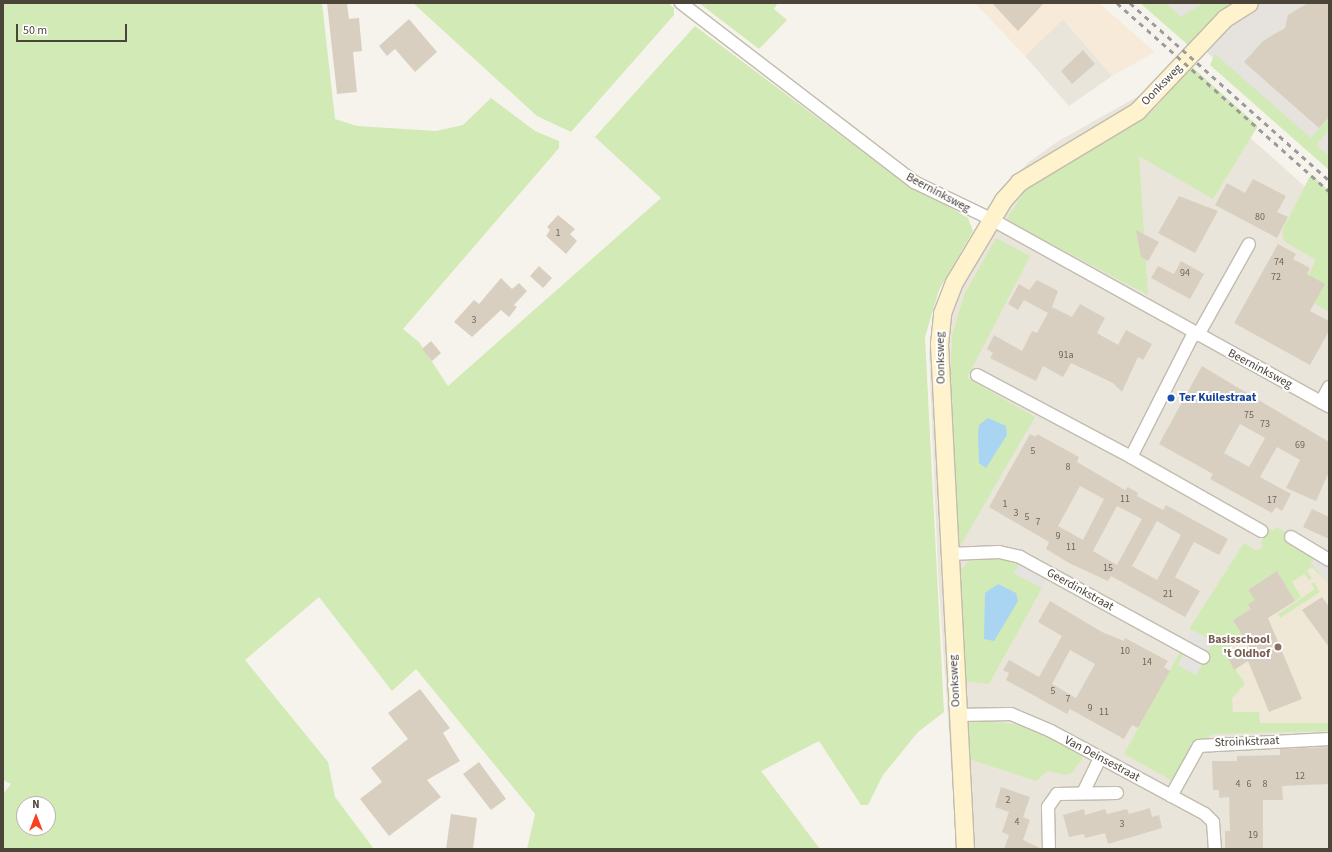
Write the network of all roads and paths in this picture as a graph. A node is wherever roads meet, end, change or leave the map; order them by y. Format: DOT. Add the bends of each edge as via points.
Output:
graph roads {
  1 [pos="681,3"];
  2 [pos="1249,3"];
  3 [pos="991,219"];
  4 [pos="1249,244"];
  5 [pos="1196,334"];
  6 [pos="977,375"];
  7 [pos="1329,387"];
  8 [pos="1325,404"];
  9 [pos="1131,457"];
  10 [pos="1261,531"];
  11 [pos="1291,537"];
  12 [pos="949,554"];
  13 [pos="1329,560"];
  14 [pos="1203,657"];
  15 [pos="957,715"];
  16 [pos="1329,739"];
  17 [pos="1100,758"];
  18 [pos="1083,793"];
  19 [pos="1117,793"];
  20 [pos="1171,796"];
  21 [pos="965,849"];
  22 [pos="1049,849"];
  23 [pos="1215,849"];
  1 -- 3 [label="street, Beerninksweg" via="894,169 914,182"];
  2 -- 3 [label="main road, Oonksweg" via="1225,18 1143,106 1019,182"];
  3 -- 5 [label="street, Beerninksweg"];
  3 -- 12 [label="main road, Oonksweg" via="954,282 940,325"];
  4 -- 5 [label="street"];
  5 -- 8 [label="street, Beerninksweg"];
  5 -- 9 [label="street"];
  6 -- 9 [label="street"];
  7 -- 8 [label="street, Beerninksweg"];
  9 -- 10 [label="street"];
  11 -- 13 [label="street"];
  12 -- 14 [label="street, Geerdinkstraat" via="999,552 1020,557"];
  12 -- 15 [label="main road, Oonksweg"];
  15 -- 17 [label="street, Van Deinsestraat" via="1011,714 1051,731"];
  15 -- 21 [label="main road, Oonksweg"];
  16 -- 20 [label="street, Stroinkstraat" via="1199,746"];
  17 -- 18 [label="street"];
  17 -- 20 [label="street, Van Deinsestraat"];
  18 -- 19 [label="street"];
  18 -- 22 [label="street" via="1057,794 1051,799"];
  20 -- 23 [label="street, Van Deinsestraat" via="1213,822"];
}
